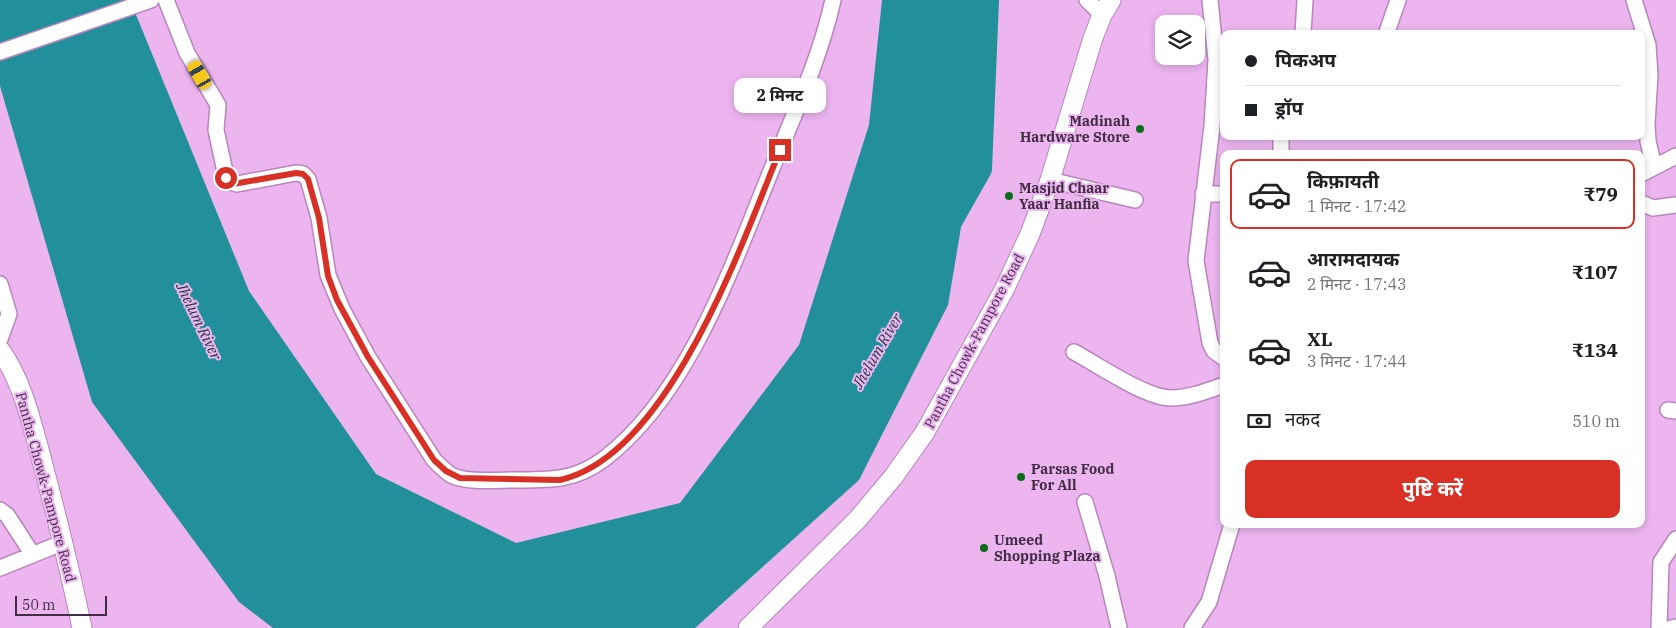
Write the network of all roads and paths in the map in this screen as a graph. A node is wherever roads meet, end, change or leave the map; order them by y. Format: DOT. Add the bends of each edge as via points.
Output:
graph roads {
  1 [pos="166,0"];
  2 [pos="833,0"];
  3 [pos="1087,0"];
  4 [pos="1210,0"];
  5 [pos="1305,0"];
  6 [pos="1398,0"];
  7 [pos="1634,0"];
  8 [pos="145,3"];
  9 [pos="1106,7"];
  10 [pos="1304,30"];
  11 [pos="1388,30"];
  12 [pos="1643,30"];
  13 [pos="1645,35"];
  14 [pos="0,52"];
  15 [pos="1646,75"];
  16 [pos="1676,156"];
  17 [pos="1648,170"];
  18 [pos="1050,180"];
  19 [pos="1203,194"];
  20 [pos="1220,194"];
  21 [pos="1135,200"];
  22 [pos="1645,205"];
  23 [pos="1676,206"];
  24 [pos="0,284"];
  25 [pos="0,339"];
  26 [pos="0,350"];
  27 [pos="1074,352"];
  28 [pos="1220,355"];
  29 [pos="1220,386"];
  30 [pos="1085,502"];
  31 [pos="0,510"];
  32 [pos="1231,528"];
  33 [pos="1676,539"];
  34 [pos="64,542"];
  35 [pos="33,555"];
  36 [pos="0,568"];
  37 [pos="1676,627"];
  38 [pos="82,628"];
  39 [pos="748,628"];
  40 [pos="1119,628"];
  41 [pos="1192,628"];
  42 [pos="1659,628"];
  43 [pos="1671,628"];
  1 -- 2 [label="street" via="187,54 218,105 216,130 229,183 296,173 308,179 333,290 368,357 434,460 460,478 496,480 560,480 603,460 638,429 680,371 733,269 820,51"];
  3 -- 9 [label="street"];
  4 -- 19 [label="street" via="1216,53 1212,126"];
  5 -- 10 [label="street"];
  6 -- 11 [label="street"];
  7 -- 12 [label="street"];
  8 -- 14 [label="street"];
  9 -- 18 [label="main road, Pantha Chowk-Pampore Road"];
  13 -- 15 [label="street" via="1648,45"];
  15 -- 17 [label="street"];
  16 -- 17 [label="street"];
  18 -- 21 [label="street"];
  18 -- 39 [label="main road, Pantha Chowk-Pampore Road" via="1004,290 925,432 858,519"];
  19 -- 20 [label="street"];
  19 -- 28 [label="street" via="1196,261 1210,343"];
  22 -- 23 [label="street" via="1653,208"];
  24 -- 25 [label="street" via="9,314"];
  26 -- 34 [label="main road, Pantha Chowk-Pampore Road" via="16,380 30,422"];
  27 -- 29 [label="street" via="1153,395 1184,398"];
  30 -- 40 [label="street"];
  31 -- 35 [label="street" via="7,515"];
  32 -- 41 [label="street" via="1209,602"];
  33 -- 42 [label="street" via="1665,552 1660,567"];
  34 -- 35 [label="street"];
  34 -- 38 [label="main road, Pantha Chowk-Pampore Road"];
  35 -- 36 [label="street"];
  37 -- 43 [label="street"];
}
